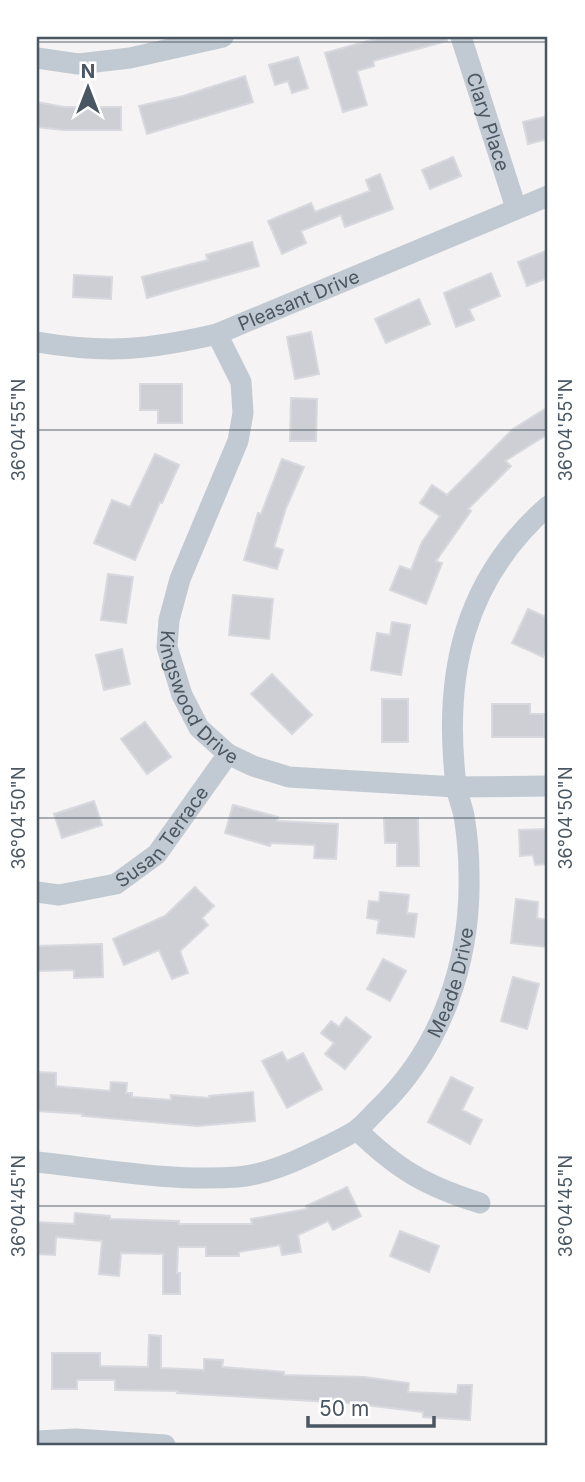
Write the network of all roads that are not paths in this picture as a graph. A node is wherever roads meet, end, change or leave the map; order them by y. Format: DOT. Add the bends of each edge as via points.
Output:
graph roads {
  1 [pos="223,37"];
  2 [pos="461,37"];
  3 [pos="37,58"];
  4 [pos="548,197"];
  5 [pos="516,208"];
  6 [pos="217,334"];
  7 [pos="37,342"];
  8 [pos="548,506"];
  9 [pos="228,754"];
  10 [pos="548,786"];
  11 [pos="456,787"];
  12 [pos="37,892"];
  13 [pos="357,1130"];
  14 [pos="37,1162"];
  15 [pos="480,1203"];
  16 [pos="37,1441"];
  17 [pos="165,1445"];
  1 -- 3 [label="street" via="117,60 78,64"];
  2 -- 5 [label="street, Clary Place"];
  4 -- 5 [label="street, Pleasant Drive"];
  5 -- 6 [label="street, Pleasant Drive"];
  6 -- 7 [label="street, Pleasant Drive" via="116,351"];
  6 -- 9 [label="street, Kingswood Drive" via="240,382 243,413 237,441 180,579 167,648 182,695 199,728"];
  8 -- 11 [label="street, Meade Drive" via="512,541 474,606 453,687"];
  9 -- 11 [label="street, Kingswood Drive" via="289,777"];
  9 -- 12 [label="street, Susan Terrace" via="157,854 116,884 59,895"];
  10 -- 11 [label="street, Kingswood Drive"];
  11 -- 13 [label="street, Meade Drive" via="464,814 469,885 464,948 452,991 422,1058 397,1091"];
  13 -- 14 [label="street, Meade Drive" via="286,1165 240,1177 198,1178"];
  13 -- 15 [label="street" via="420,1180"];
  16 -- 17 [label="street"];
}
